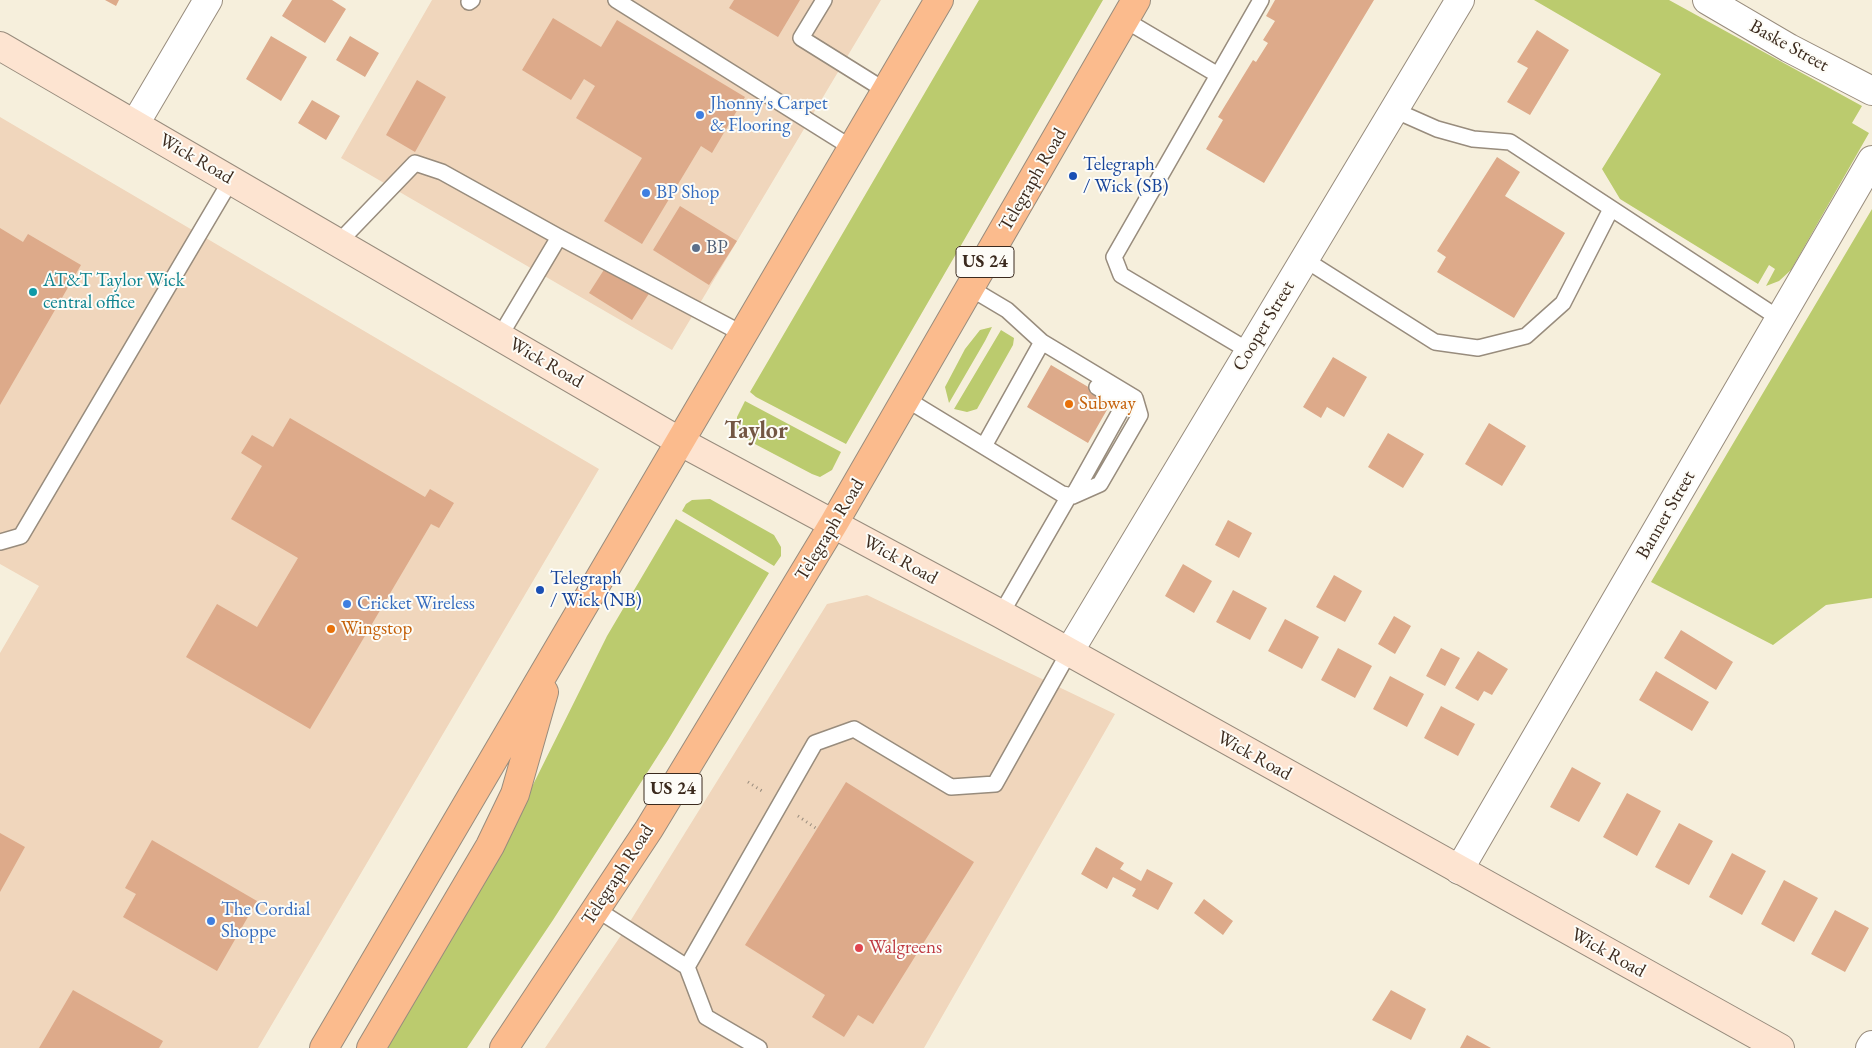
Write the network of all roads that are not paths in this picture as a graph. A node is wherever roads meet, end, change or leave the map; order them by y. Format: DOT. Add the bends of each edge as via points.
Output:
graph roads {
  1 [pos="208,0"];
  2 [pos="616,0"];
  3 [pos="824,0"];
  4 [pos="939,0"];
  5 [pos="1261,0"];
  6 [pos="1460,0"];
  7 [pos="1707,0"];
  8 [pos="1131,10"];
  9 [pos="0,46"];
  10 [pos="1218,75"];
  11 [pos="886,91"];
  12 [pos="1872,91"];
  13 [pos="1394,110"];
  14 [pos="135,124"];
  15 [pos="852,148"];
  16 [pos="1872,160"];
  17 [pos="231,180"];
  18 [pos="1611,209"];
  19 [pos="560,237"];
  20 [pos="339,242"];
  21 [pos="1304,260"];
  22 [pos="970,288"];
  23 [pos="1780,319"];
  24 [pos="743,334"];
  25 [pos="500,336"];
  26 [pos="1046,344"];
  27 [pos="1249,351"];
  28 [pos="906,399"];
  29 [pos="679,441"];
  30 [pos="984,446"];
  31 [pos="1071,496"];
  32 [pos="834,524"];
  33 [pos="0,542"];
  34 [pos="1001,614"];
  35 [pos="556,652"];
  36 [pos="1069,652"];
  37 [pos="1460,870"];
  38 [pos="596,909"];
  39 [pos="686,967"];
  40 [pos="508,1047"];
  41 [pos="324,1048"];
  42 [pos="370,1048"];
  43 [pos="759,1048"];
  44 [pos="1780,1048"];
  1 -- 14 [label="street"];
  2 -- 15 [label="lane"];
  3 -- 11 [label="lane" via="801,38"];
  4 -- 11 [label="main road"];
  5 -- 10 [label="lane"];
  6 -- 13 [label="street, Cooper Street"];
  7 -- 12 [label="street, Baske Street"];
  8 -- 10 [label="lane"];
  8 -- 22 [label="main road, Telegraph Road / US 24"];
  9 -- 14 [label="street, Wick Road"];
  10 -- 27 [label="lane" via="1114,257 1121,275"];
  11 -- 15 [label="main road"];
  13 -- 18 [label="lane" via="1464,137 1510,142"];
  13 -- 21 [label="street, Cooper Street"];
  14 -- 17 [label="street, Wick Road"];
  15 -- 24 [label="main road"];
  16 -- 23 [label="street, Banner Street"];
  17 -- 20 [label="street, Wick Road"];
  17 -- 33 [label="lane" via="21,536"];
  18 -- 21 [label="lane" via="1563,303 1526,336 1478,348 1435,342"];
  18 -- 23 [label="lane"];
  19 -- 20 [label="lane" via="442,172 414,162"];
  19 -- 24 [label="lane"];
  19 -- 25 [label="lane"];
  20 -- 25 [label="street, Wick Road"];
  21 -- 27 [label="street, Cooper Street"];
  22 -- 26 [label="lane" via="1007,310"];
  22 -- 28 [label="main road, Telegraph Road / US 24"];
  23 -- 37 [label="street, Banner Street"];
  24 -- 29 [label="main road"];
  25 -- 29 [label="street, Wick Road"];
  26 -- 30 [label="lane"];
  26 -- 31 [label="lane" via="1135,398 1140,415 1100,484"];
  27 -- 36 [label="street, Cooper Street"];
  28 -- 30 [label="lane"];
  28 -- 32 [label="main road, Telegraph Road / US 24"];
  29 -- 32 [label="street, Wick Road"];
  29 -- 35 [label="main road"];
  30 -- 31 [label="lane"];
  31 -- 34 [label="lane"];
  32 -- 34 [label="street, Wick Road"];
  32 -- 38 [label="main road, Telegraph Road / US 24" via="649,829"];
  34 -- 36 [label="street, Wick Road"];
  35 -- 41 [label="main road"];
  35 -- 42 [label="main road" via="515,794 490,846"];
  36 -- 37 [label="street, Wick Road"];
  36 -- 39 [label="lane" via="995,784 951,787 854,729 815,743"];
  37 -- 44 [label="street, Wick Road"];
  38 -- 39 [label="lane"];
  38 -- 40 [label="main road, Telegraph Road / US 24"];
  39 -- 43 [label="lane" via="706,1017"];
}
